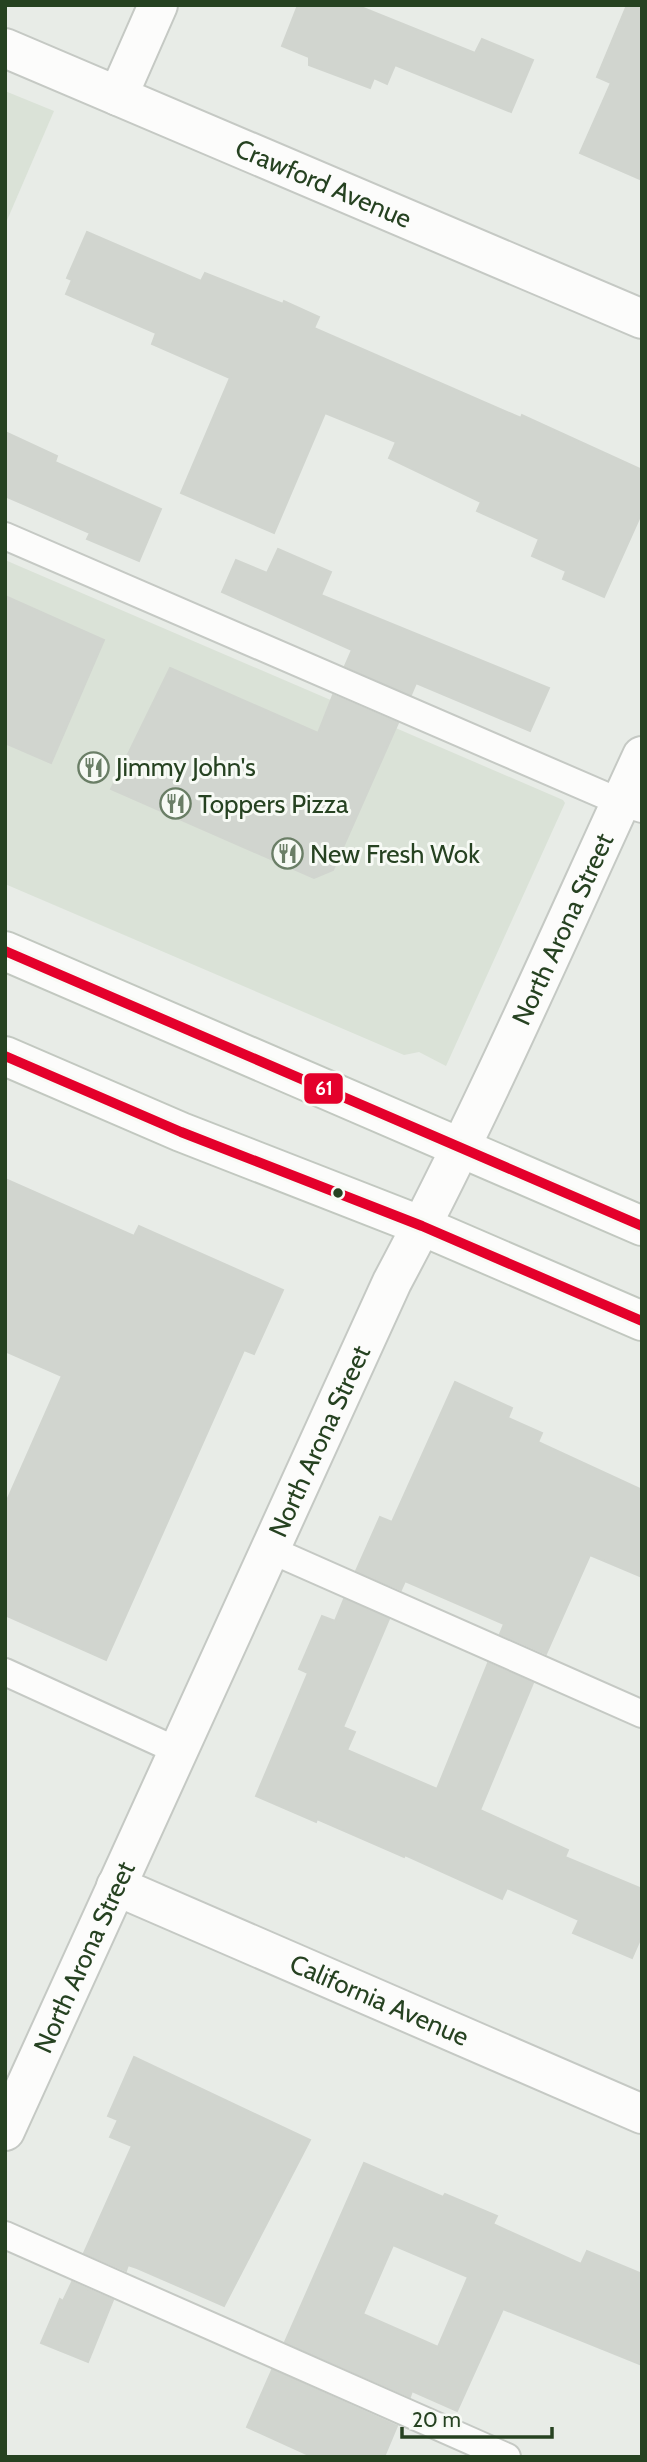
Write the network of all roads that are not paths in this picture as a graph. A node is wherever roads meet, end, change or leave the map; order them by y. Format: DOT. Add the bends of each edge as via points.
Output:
graph roads {
  1 [pos="158,5"];
  2 [pos="5,48"];
  3 [pos="118,96"];
  4 [pos="642,319"];
  5 [pos="5,536"];
  6 [pos="642,755"];
  7 [pos="631,806"];
  8 [pos="5,951"];
  9 [pos="5,1056"];
  10 [pos="459,1147"];
  11 [pos="422,1226"];
  12 [pos="642,1226"];
  13 [pos="642,1321"];
  14 [pos="271,1550"];
  15 [pos="5,1672"];
  16 [pos="642,1714"];
  17 [pos="178,1751"];
  18 [pos="116,1886"];
  19 [pos="642,2114"];
  20 [pos="5,2131"];
  21 [pos="5,2235"];
  22 [pos="507,2457"];
  1 -- 3 [label="street"];
  2 -- 3 [label="street, Crawford Avenue"];
  3 -- 4 [label="street, Crawford Avenue"];
  5 -- 7 [label="lane"];
  6 -- 7 [label="street, North Arona Street"];
  7 -- 10 [label="street, North Arona Street"];
  8 -- 10 [label="street"];
  9 -- 11 [label="street" via="181,1132"];
  10 -- 11 [label="street, North Arona Street"];
  10 -- 12 [label="street"];
  11 -- 13 [label="street"];
  11 -- 14 [label="street, North Arona Street" via="392,1282"];
  14 -- 16 [label="lane"];
  14 -- 17 [label="street, North Arona Street"];
  15 -- 17 [label="lane"];
  17 -- 18 [label="street, North Arona Street"];
  18 -- 19 [label="street, California Avenue"];
  18 -- 20 [label="street, North Arona Street"];
  21 -- 22 [label="lane"];
}
